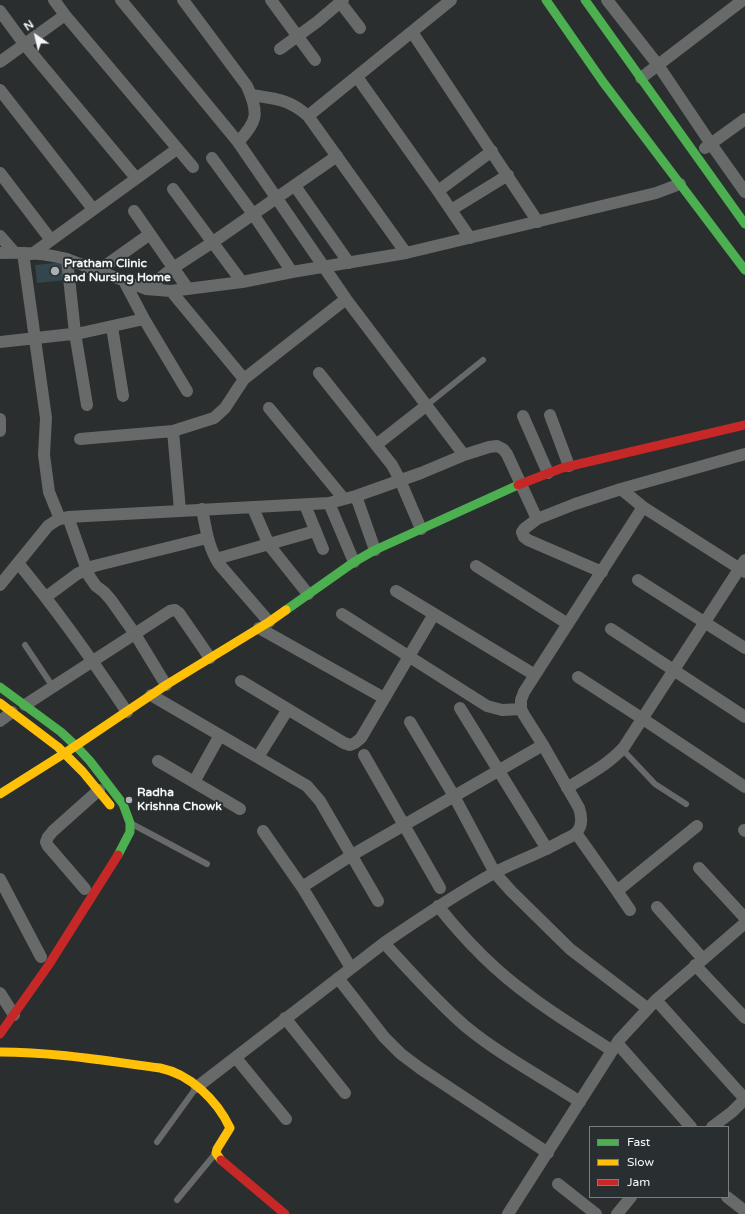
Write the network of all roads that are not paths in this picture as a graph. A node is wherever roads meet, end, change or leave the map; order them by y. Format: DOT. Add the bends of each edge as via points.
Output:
graph roads {
  1 [pos="54,0"];
  2 [pos="121,0"];
  3 [pos="271,0"];
  4 [pos="451,0"];
  5 [pos="546,0"];
  6 [pos="585,0"];
  7 [pos="607,0"];
  8 [pos="342,1"];
  9 [pos="738,1"];
  10 [pos="189,2"];
  11 [pos="0,11"];
  12 [pos="65,15"];
  13 [pos="360,28"];
  14 [pos="412,32"];
  15 [pos="297,36"];
  16 [pos="25,45"];
  17 [pos="280,49"];
  18 [pos="315,60"];
  19 [pos="0,62"];
  20 [pos="658,65"];
  21 [pos="357,77"];
  22 [pos="641,78"];
  23 [pos="0,90"];
  24 [pos="251,95"];
  25 [pos="308,116"];
  26 [pos="745,119"];
  27 [pos="238,142"];
  28 [pos="711,144"];
  29 [pos="176,149"];
  30 [pos="492,152"];
  31 [pos="696,155"];
  32 [pos="337,156"];
  33 [pos="212,158"];
  34 [pos="193,167"];
  35 [pos="0,174"];
  36 [pos="508,176"];
  37 [pos="136,178"];
  38 [pos="680,184"];
  39 [pos="295,186"];
  40 [pos="173,189"];
  41 [pos="438,190"];
  42 [pos="745,192"];
  43 [pos="277,198"];
  44 [pos="93,209"];
  45 [pos="451,210"];
  46 [pos="134,211"];
  47 [pos="253,214"];
  48 [pos="538,222"];
  49 [pos="745,224"];
  50 [pos="150,234"];
  51 [pos="0,236"];
  52 [pos="470,238"];
  53 [pos="51,240"];
  54 [pos="213,242"];
  55 [pos="0,253"];
  56 [pos="23,253"];
  57 [pos="406,253"];
  58 [pos="68,259"];
  59 [pos="349,263"];
  60 [pos="324,267"];
  61 [pos="173,268"];
  62 [pos="745,270"];
  63 [pos="98,271"];
  64 [pos="292,272"];
  65 [pos="124,281"];
  66 [pos="242,282"];
  67 [pos="188,289"];
  68 [pos="146,290"];
  69 [pos="171,291"];
  70 [pos="346,298"];
  71 [pos="144,319"];
  72 [pos="112,326"];
  73 [pos="75,333"];
  74 [pos="35,338"];
  75 [pos="0,342"];
  76 [pos="483,360"];
  77 [pos="319,373"];
  78 [pos="244,379"];
  79 [pos="187,391"];
  80 [pos="123,396"];
  81 [pos="427,405"];
  82 [pos="87,406"];
  83 [pos="269,408"];
  84 [pos="550,415"];
  85 [pos="522,416"];
  86 [pos="0,419"];
  87 [pos="745,425"];
  88 [pos="0,431"];
  89 [pos="173,431"];
  90 [pos="80,439"];
  91 [pos="376,445"];
  92 [pos="745,454"];
  93 [pos="464,455"];
  94 [pos="569,466"];
  95 [pos="548,473"];
  96 [pos="400,480"];
  97 [pos="521,484"];
  98 [pos="621,490"];
  99 [pos="350,498"];
  100 [pos="329,503"];
  101 [pos="305,505"];
  102 [pos="643,506"];
  103 [pos="253,508"];
  104 [pos="202,509"];
  105 [pos="180,510"];
  106 [pos="64,518"];
  107 [pos="537,519"];
  108 [pos="421,529"];
  109 [pos="315,531"];
  110 [pos="207,538"];
  111 [pos="269,545"];
  112 [pos="323,549"];
  113 [pos="375,550"];
  114 [pos="216,559"];
  115 [pos="354,562"];
  116 [pos="18,564"];
  117 [pos="476,566"];
  118 [pos="743,566"];
  119 [pos="86,569"];
  120 [pos="602,572"];
  121 [pos="638,580"];
  122 [pos="0,585"];
  123 [pos="396,591"];
  124 [pos="308,594"];
  125 [pos="46,597"];
  126 [pos="342,614"];
  127 [pos="434,614"];
  128 [pos="705,622"];
  129 [pos="568,624"];
  130 [pos="264,625"];
  131 [pos="611,629"];
  132 [pos="135,634"];
  133 [pos="25,646"];
  134 [pos="745,648"];
  135 [pos="409,656"];
  136 [pos="210,658"];
  137 [pos="93,662"];
  138 [pos="674,671"];
  139 [pos="535,675"];
  140 [pos="578,677"];
  141 [pos="241,681"];
  142 [pos="166,685"];
  143 [pos="0,687"];
  144 [pos="53,687"];
  145 [pos="151,695"];
  146 [pos="384,698"];
  147 [pos="0,703"];
  148 [pos="25,705"];
  149 [pos="460,708"];
  150 [pos="288,709"];
  151 [pos="521,709"];
  152 [pos="12,712"];
  153 [pos="127,712"];
  154 [pos="745,717"];
  155 [pos="644,719"];
  156 [pos="0,721"];
  157 [pos="410,722"];
  158 [pos="220,735"];
  159 [pos="543,745"];
  160 [pos="76,746"];
  161 [pos="622,749"];
  162 [pos="65,753"];
  163 [pos="364,755"];
  164 [pos="258,757"];
  165 [pos="158,761"];
  166 [pos="499,770"];
  167 [pos="194,782"];
  168 [pos="745,787"];
  169 [pos="567,788"];
  170 [pos="99,790"];
  171 [pos="0,794"];
  172 [pos="454,796"];
  173 [pos="686,804"];
  174 [pos="240,809"];
  175 [pos="114,810"];
  176 [pos="130,823"];
  177 [pos="404,825"];
  178 [pos="697,826"];
  179 [pos="263,831"];
  180 [pos="576,833"];
  181 [pos="118,835"];
  182 [pos="112,845"];
  183 [pos="547,849"];
  184 [pos="352,855"];
  185 [pos="206,864"];
  186 [pos="698,868"];
  187 [pos="495,873"];
  188 [pos="0,879"];
  189 [pos="302,887"];
  190 [pos="440,888"];
  191 [pos="85,889"];
  192 [pos="617,891"];
  193 [pos="378,901"];
  194 [pos="438,906"];
  195 [pos="657,907"];
  196 [pos="630,910"];
  197 [pos="745,918"];
  198 [pos="745,923"];
  199 [pos="384,943"];
  200 [pos="48,945"];
  201 [pos="38,960"];
  202 [pos="699,962"];
  203 [pos="351,968"];
  204 [pos="338,978"];
  205 [pos="0,993"];
  206 [pos="651,1004"];
  207 [pos="10,1008"];
  208 [pos="285,1018"];
  209 [pos="745,1018"];
  210 [pos="0,1034"];
  211 [pos="614,1047"];
  212 [pos="0,1052"];
  213 [pos="236,1058"];
  214 [pos="197,1087"];
  215 [pos="346,1093"];
  216 [pos="745,1099"];
  217 [pos="580,1102"];
  218 [pos="286,1119"];
  219 [pos="690,1126"];
  220 [pos="713,1126"];
  221 [pos="157,1142"];
  222 [pos="216,1153"];
  223 [pos="548,1153"];
  224 [pos="558,1184"];
  225 [pos="631,1198"];
  226 [pos="728,1198"];
  227 [pos="177,1200"];
  228 [pos="738,1210"];
  229 [pos="285,1214"];
  230 [pos="508,1214"];
  231 [pos="596,1214"];
  232 [pos="617,1214"];
  1 -- 12 [label="street"];
  2 -- 27 [label="street"];
  3 -- 15 [label="street"];
  4 -- 14 [label="street"];
  5 -- 38 [label="main road" via="603,82"];
  6 -- 22 [label="main road"];
  7 -- 20 [label="street"];
  8 -- 13 [label="street"];
  8 -- 15 [label="street"];
  9 -- 20 [label="street"];
  10 -- 24 [label="street"];
  11 -- 16 [label="street"];
  12 -- 16 [label="street"];
  12 -- 29 [label="street"];
  14 -- 21 [label="street"];
  14 -- 30 [label="street"];
  15 -- 17 [label="street"];
  15 -- 18 [label="street"];
  16 -- 19 [label="street"];
  16 -- 37 [label="street"];
  20 -- 22 [label="street"];
  20 -- 28 [label="street"];
  21 -- 25 [label="street"];
  21 -- 41 [label="street"];
  22 -- 31 [label="main road"];
  23 -- 44 [label="street"];
  24 -- 25 [label="street" via="283,100"];
  24 -- 27 [label="street" via="255,110 254,120"];
  25 -- 32 [label="street"];
  26 -- 28 [label="street"];
  27 -- 43 [label="street"];
  28 -- 31 [label="street"];
  28 -- 42 [label="street"];
  29 -- 34 [label="street"];
  29 -- 37 [label="street"];
  30 -- 36 [label="street"];
  30 -- 41 [label="street"];
  31 -- 49 [label="main road"];
  32 -- 39 [label="street"];
  32 -- 57 [label="street"];
  33 -- 47 [label="street"];
  35 -- 53 [label="street"];
  36 -- 45 [label="street"];
  36 -- 48 [label="street"];
  37 -- 44 [label="street"];
  38 -- 48 [label="street" via="656,193"];
  38 -- 62 [label="main road"];
  39 -- 43 [label="street"];
  39 -- 59 [label="street"];
  40 -- 54 [label="street"];
  41 -- 45 [label="street"];
  43 -- 47 [label="street"];
  43 -- 60 [label="street"];
  44 -- 53 [label="street"];
  45 -- 52 [label="street"];
  46 -- 50 [label="street"];
  47 -- 54 [label="street"];
  47 -- 64 [label="street"];
  48 -- 52 [label="street"];
  50 -- 61 [label="street"];
  50 -- 63 [label="street"];
  51 -- 56 [label="street"];
  52 -- 57 [label="street"];
  53 -- 56 [label="street"];
  54 -- 61 [label="street"];
  54 -- 66 [label="street"];
  55 -- 56 [label="street"];
  56 -- 58 [label="street"];
  56 -- 74 [label="street"];
  57 -- 59 [label="street"];
  58 -- 63 [label="street"];
  58 -- 73 [label="street"];
  59 -- 60 [label="street"];
  60 -- 64 [label="street"];
  60 -- 70 [label="street"];
  61 -- 67 [label="street"];
  61 -- 68 [label="street"];
  63 -- 65 [label="street"];
  64 -- 66 [label="street"];
  65 -- 68 [label="street"];
  65 -- 71 [label="street"];
  66 -- 67 [label="street"];
  67 -- 69 [label="street"];
  68 -- 69 [label="street"];
  69 -- 78 [label="street"];
  70 -- 78 [label="street"];
  70 -- 81 [label="street"];
  71 -- 72 [label="street"];
  71 -- 79 [label="street"];
  72 -- 73 [label="street"];
  72 -- 80 [label="street"];
  73 -- 74 [label="street"];
  73 -- 82 [label="street"];
  74 -- 75 [label="street"];
  74 -- 106 [label="street" via="46,418 44,455 49,492"];
  76 -- 81 [label="lane"];
  77 -- 91 [label="street"];
  78 -- 89 [label="street" via="225,408 214,418"];
  81 -- 91 [label="street"];
  81 -- 93 [label="street"];
  83 -- 99 [label="street"];
  84 -- 94 [label="street"];
  85 -- 95 [label="street"];
  86 -- 88 [label="street"];
  87 -- 94 [label="main road"];
  89 -- 90 [label="street"];
  89 -- 105 [label="street"];
  91 -- 96 [label="street"];
  92 -- 98 [label="street"];
  93 -- 96 [label="street"];
  93 -- 97 [label="street" via="490,447 497,446 503,449"];
  94 -- 95 [label="main road"];
  95 -- 97 [label="main road"];
  96 -- 99 [label="street"];
  96 -- 108 [label="street"];
  97 -- 107 [label="street"];
  97 -- 108 [label="main road"];
  98 -- 102 [label="street"];
  98 -- 107 [label="street"];
  99 -- 100 [label="street"];
  99 -- 113 [label="street"];
  100 -- 101 [label="street"];
  100 -- 115 [label="street"];
  101 -- 103 [label="street"];
  101 -- 109 [label="street"];
  102 -- 118 [label="street"];
  102 -- 120 [label="street"];
  103 -- 104 [label="street"];
  103 -- 111 [label="street"];
  104 -- 105 [label="street"];
  104 -- 110 [label="street"];
  105 -- 106 [label="street"];
  106 -- 116 [label="street" via="48,526"];
  106 -- 119 [label="street"];
  107 -- 120 [label="street" via="524,529 524,537"];
  108 -- 113 [label="main road"];
  109 -- 111 [label="street"];
  109 -- 112 [label="street"];
  110 -- 114 [label="street"];
  110 -- 119 [label="street"];
  111 -- 114 [label="street"];
  111 -- 124 [label="street"];
  113 -- 115 [label="main road"];
  114 -- 130 [label="street"];
  115 -- 124 [label="main road"];
  116 -- 122 [label="street"];
  116 -- 125 [label="street"];
  117 -- 129 [label="street"];
  118 -- 128 [label="street"];
  119 -- 125 [label="street"];
  119 -- 132 [label="street" via="92,581 111,600"];
  120 -- 129 [label="street"];
  121 -- 128 [label="street"];
  123 -- 127 [label="street"];
  124 -- 130 [label="main road"];
  125 -- 137 [label="street"];
  126 -- 135 [label="street"];
  127 -- 135 [label="street"];
  127 -- 139 [label="street"];
  128 -- 134 [label="street"];
  128 -- 138 [label="street"];
  129 -- 139 [label="street"];
  130 -- 136 [label="main road"];
  130 -- 146 [label="street"];
  131 -- 138 [label="street"];
  132 -- 136 [label="street" via="175,610"];
  132 -- 137 [label="street"];
  132 -- 142 [label="street"];
  133 -- 144 [label="lane"];
  135 -- 146 [label="street"];
  135 -- 151 [label="street" via="487,706 502,710"];
  136 -- 142 [label="main road"];
  137 -- 144 [label="street"];
  137 -- 153 [label="street"];
  138 -- 154 [label="street"];
  138 -- 155 [label="street"];
  139 -- 151 [label="street" via="524,692"];
  140 -- 155 [label="street"];
  141 -- 150 [label="street"];
  142 -- 145 [label="main road"];
  143 -- 148 [label="main road"];
  144 -- 148 [label="street"];
  145 -- 153 [label="main road"];
  145 -- 158 [label="street"];
  146 -- 150 [label="street" via="361,738 350,745"];
  147 -- 152 [label="main road"];
  148 -- 160 [label="main road"];
  149 -- 166 [label="street"];
  150 -- 164 [label="street"];
  151 -- 159 [label="street"];
  152 -- 156 [label="street"];
  152 -- 162 [label="main road"];
  153 -- 160 [label="main road"];
  155 -- 161 [label="street"];
  155 -- 168 [label="street"];
  157 -- 172 [label="street"];
  158 -- 164 [label="street"];
  158 -- 167 [label="street"];
  159 -- 166 [label="street"];
  159 -- 169 [label="street"];
  160 -- 162 [label="main road"];
  160 -- 176 [label="main road" via="115,793"];
  161 -- 169 [label="street" via="606,764"];
  161 -- 173 [label="lane" via="654,784"];
  162 -- 170 [label="main road"];
  162 -- 171 [label="main road"];
  163 -- 177 [label="street"];
  164 -- 184 [label="street" via="313,792"];
  165 -- 167 [label="street"];
  166 -- 172 [label="street"];
  166 -- 183 [label="street"];
  167 -- 174 [label="street"];
  169 -- 180 [label="street" via="582,817 581,826"];
  170 -- 175 [label="main road"];
  170 -- 191 [label="street" via="53,831 46,842"];
  172 -- 177 [label="street"];
  172 -- 187 [label="street"];
  176 -- 185 [label="lane"];
  176 -- 207 [label="main road" via="126,842 48,966"];
  177 -- 184 [label="street"];
  177 -- 190 [label="street"];
  178 -- 192 [label="street"];
  179 -- 189 [label="street"];
  180 -- 183 [label="street"];
  180 -- 192 [label="street"];
  181 -- 182 [label="main road"];
  183 -- 187 [label="street"];
  184 -- 189 [label="street"];
  184 -- 193 [label="street"];
  186 -- 197 [label="street"];
  187 -- 194 [label="street"];
  187 -- 206 [label="street" via="570,949"];
  188 -- 201 [label="street"];
  189 -- 203 [label="street"];
  192 -- 196 [label="street"];
  194 -- 199 [label="street"];
  194 -- 211 [label="street" via="460,933 530,997"];
  195 -- 202 [label="street"];
  198 -- 202 [label="street"];
  199 -- 203 [label="street"];
  199 -- 217 [label="street" via="443,1006 466,1026"];
  200 -- 201 [label="main road"];
  202 -- 206 [label="street"];
  202 -- 209 [label="street"];
  203 -- 204 [label="street"];
  204 -- 208 [label="street"];
  204 -- 223 [label="street" via="384,1037 401,1054"];
  205 -- 207 [label="street"];
  206 -- 211 [label="street"];
  206 -- 216 [label="street"];
  207 -- 210 [label="main road"];
  208 -- 213 [label="street"];
  208 -- 215 [label="street"];
  211 -- 217 [label="street"];
  211 -- 219 [label="street"];
  212 -- 214 [label="main road" via="105,1060 164,1069 177,1072"];
  213 -- 214 [label="street"];
  213 -- 218 [label="street"];
  214 -- 221 [label="lane"];
  214 -- 222 [label="main road" via="212,1102 230,1128"];
  216 -- 220 [label="street"];
  217 -- 223 [label="street"];
  222 -- 227 [label="lane"];
  222 -- 229 [label="main road"];
  223 -- 230 [label="street"];
  224 -- 231 [label="street"];
  225 -- 232 [label="street"];
  226 -- 228 [label="street"];
}
